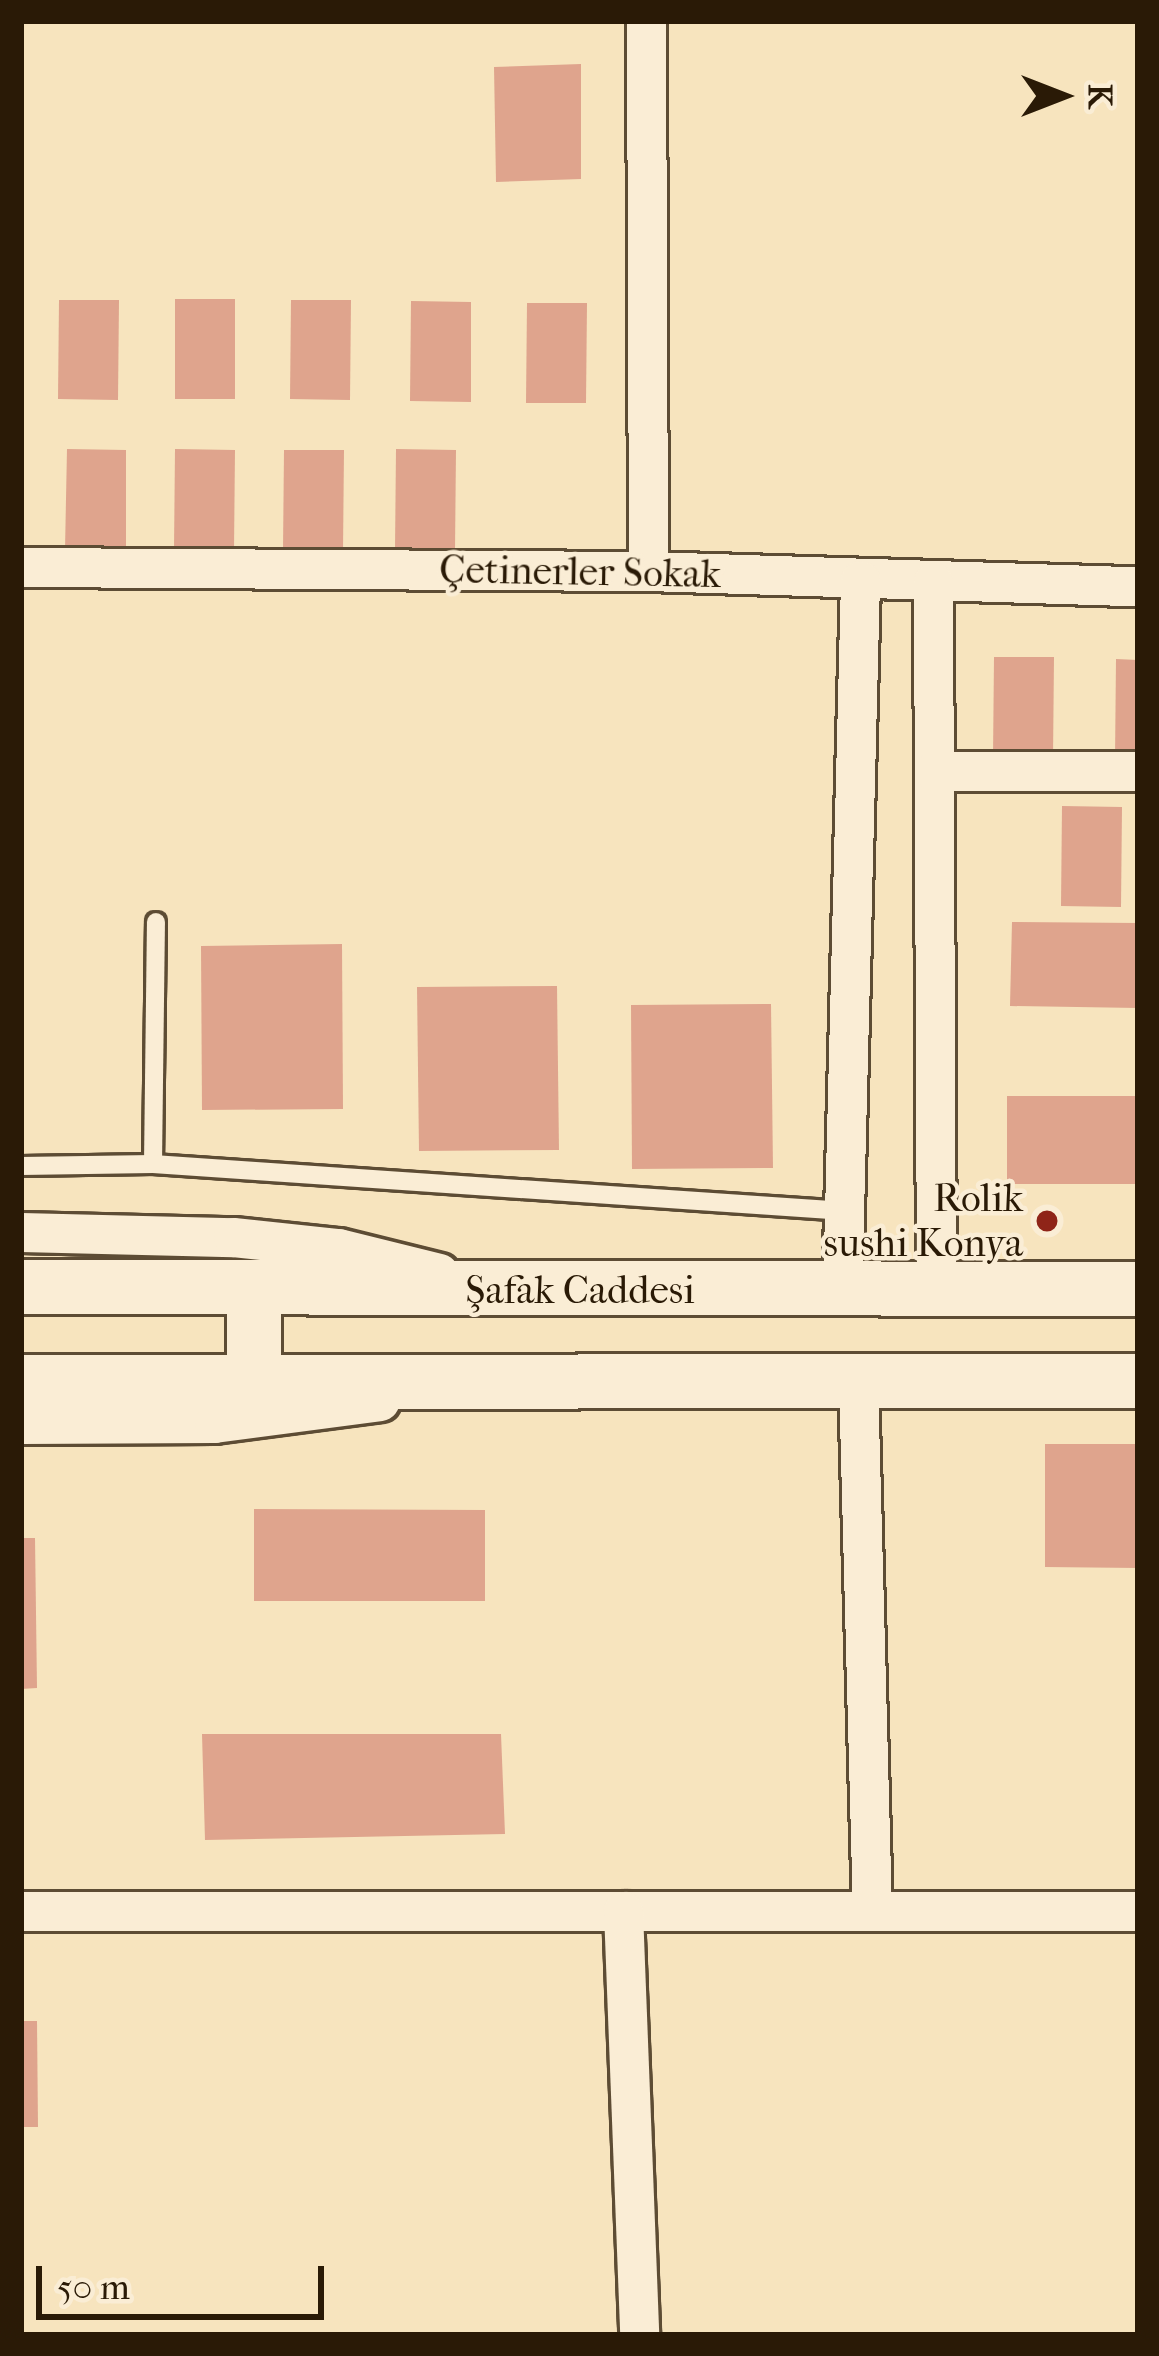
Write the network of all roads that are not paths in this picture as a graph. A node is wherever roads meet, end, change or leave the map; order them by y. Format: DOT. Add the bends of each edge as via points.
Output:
graph roads {
  1 [pos="646,21"];
  2 [pos="21,567"];
  3 [pos="648,571"];
  4 [pos="860,580"];
  5 [pos="933,582"];
  6 [pos="1138,586"];
  7 [pos="934,771"];
  8 [pos="1138,771"];
  9 [pos="156,922"];
  10 [pos="153,1164"];
  11 [pos="21,1166"];
  12 [pos="845,1211"];
  13 [pos="21,1232"];
  14 [pos="21,1287"];
  15 [pos="254,1288"];
  16 [pos="1138,1289"];
  17 [pos="508,1290"];
  18 [pos="842,1292"];
  19 [pos="936,1292"];
  20 [pos="497,1381"];
  21 [pos="858,1381"];
  22 [pos="1138,1381"];
  23 [pos="21,1382"];
  24 [pos="254,1382"];
  25 [pos="21,1424"];
  26 [pos="21,1911"];
  27 [pos="623,1911"];
  28 [pos="872,1911"];
  29 [pos="1138,1911"];
  30 [pos="639,2335"];
  1 -- 3 [label="street"];
  2 -- 3 [label="street, Çetinerler Sokak"];
  3 -- 4 [label="street, Çetinerler Sokak"];
  4 -- 5 [label="street, Çetinerler Sokak"];
  4 -- 12 [label="street"];
  5 -- 6 [label="street, Çetinerler Sokak"];
  5 -- 7 [label="street"];
  7 -- 8 [label="street"];
  7 -- 19 [label="street"];
  9 -- 10 [label="lane"];
  10 -- 11 [label="lane"];
  10 -- 12 [label="lane"];
  12 -- 18 [label="street"];
  13 -- 17 [label="street" via="338,1248"];
  14 -- 15 [label="main road, Şafak Caddesi"];
  15 -- 17 [label="main road, Şafak Caddesi"];
  15 -- 24 [label="main road"];
  16 -- 19 [label="main road, Şafak Caddesi"];
  17 -- 18 [label="main road, Şafak Caddesi"];
  18 -- 19 [label="main road, Şafak Caddesi"];
  20 -- 21 [label="main road"];
  20 -- 24 [label="main road"];
  20 -- 25 [label="street" via="214,1424"];
  21 -- 22 [label="main road"];
  21 -- 28 [label="street"];
  23 -- 24 [label="main road"];
  26 -- 27 [label="street"];
  27 -- 28 [label="street"];
  27 -- 30 [label="street"];
  28 -- 29 [label="street"];
}
